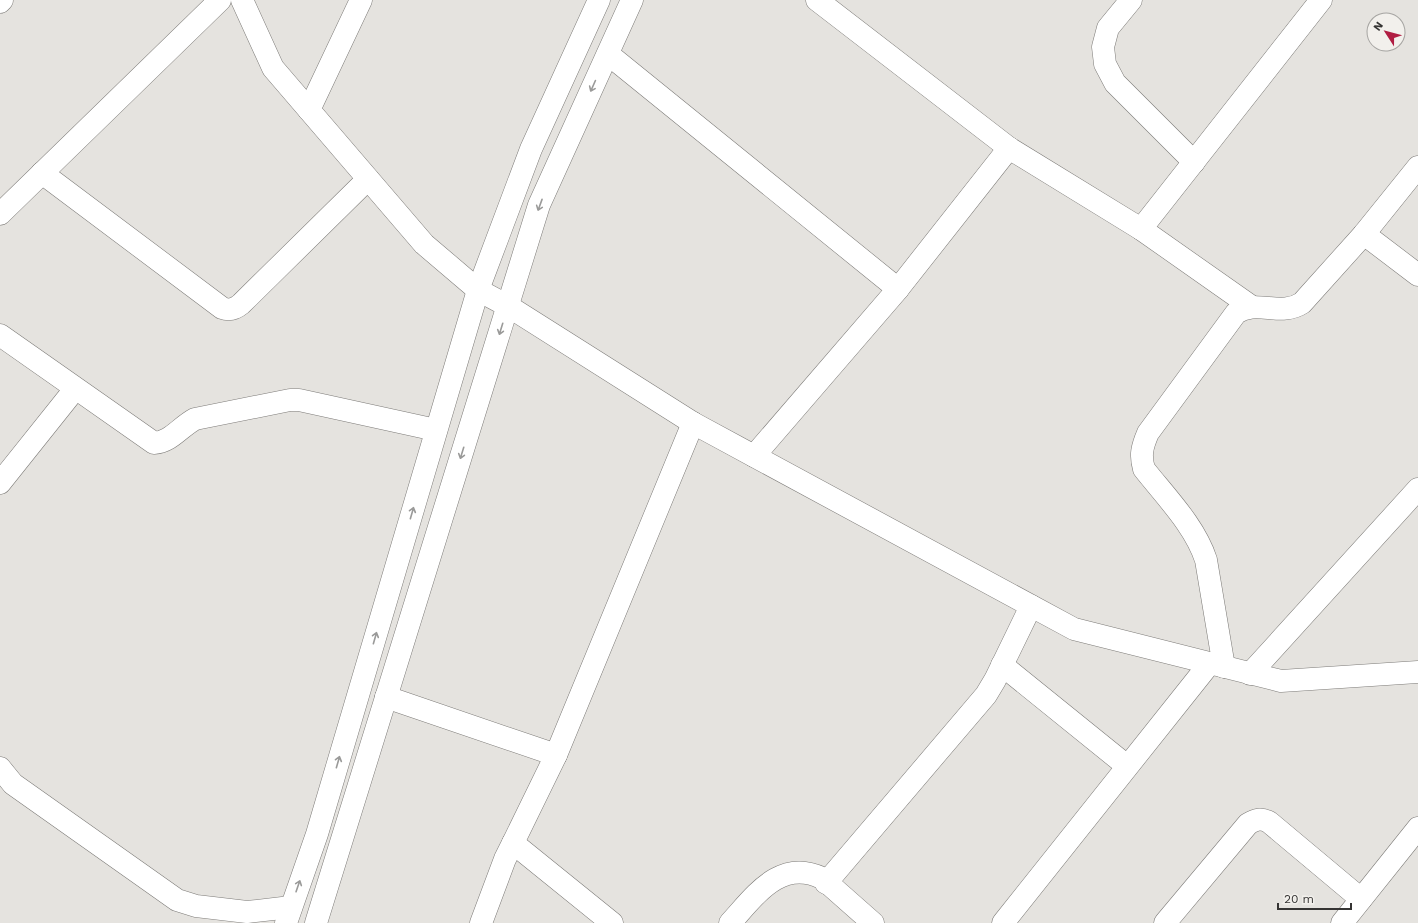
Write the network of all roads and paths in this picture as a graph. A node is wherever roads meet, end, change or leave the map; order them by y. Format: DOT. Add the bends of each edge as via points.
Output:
graph roads {
  1 [pos="220,0"];
  2 [pos="242,0"];
  3 [pos="361,0"];
  4 [pos="599,0"];
  5 [pos="632,0"];
  6 [pos="817,0"];
  7 [pos="1131,0"];
  8 [pos="1321,0"];
  9 [pos="608,54"];
  10 [pos="309,110"];
  11 [pos="1009,148"];
  12 [pos="1194,162"];
  13 [pos="1418,167"];
  14 [pos="42,173"];
  15 [pos="368,179"];
  16 [pos="0,214"];
  17 [pos="1141,229"];
  18 [pos="1364,234"];
  19 [pos="1418,275"];
  20 [pos="898,288"];
  21 [pos="478,290"];
  22 [pos="508,306"];
  23 [pos="1252,307"];
  24 [pos="0,335"];
  25 [pos="75,389"];
  26 [pos="694,423"];
  27 [pos="436,430"];
  28 [pos="754,456"];
  29 [pos="0,484"];
  30 [pos="1418,489"];
  31 [pos="1031,606"];
  32 [pos="1002,665"];
  33 [pos="1217,665"];
  34 [pos="1418,672"];
  35 [pos="1250,674"];
  36 [pos="386,697"];
  37 [pos="556,755"];
  38 [pos="1127,766"];
  39 [pos="0,768"];
  40 [pos="1418,828"];
  41 [pos="513,844"];
  42 [pos="826,883"];
  43 [pos="1361,899"];
  44 [pos="288,915"];
  45 [pos="243,917"];
  46 [pos="316,923"];
  47 [pos="481,923"];
  48 [pos="612,923"];
  49 [pos="730,923"];
  50 [pos="873,923"];
  51 [pos="1003,923"];
  52 [pos="1165,923"];
  53 [pos="1342,923"];
  1 -- 14 [label="street"];
  2 -- 10 [label="street" via="273,68"];
  3 -- 10 [label="street"];
  4 -- 21 [label="street" via="531,149"];
  5 -- 9 [label="street"];
  6 -- 11 [label="street"];
  7 -- 12 [label="street" via="1108,28 1104,47 1106,64 1115,82"];
  8 -- 12 [label="street"];
  9 -- 20 [label="street"];
  9 -- 22 [label="street, one-way" via="539,205"];
  10 -- 15 [label="street"];
  11 -- 17 [label="street"];
  11 -- 20 [label="street"];
  12 -- 17 [label="street"];
  13 -- 18 [label="street"];
  14 -- 15 [label="street" via="228,310 241,304"];
  14 -- 16 [label="street"];
  15 -- 21 [label="street" via="424,244"];
  17 -- 23 [label="street"];
  18 -- 19 [label="street"];
  18 -- 23 [label="street" via="1302,303 1286,310"];
  20 -- 28 [label="street"];
  21 -- 22 [label="street"];
  21 -- 27 [label="street"];
  22 -- 26 [label="street"];
  22 -- 36 [label="street, one-way"];
  23 -- 33 [label="street" via="1236,313 1148,433 1142,447 1144,469 1202,548 1206,560"];
  24 -- 25 [label="street"];
  25 -- 27 [label="street" via="154,443 162,443 169,439 195,419 290,400"];
  25 -- 29 [label="street"];
  26 -- 28 [label="street"];
  26 -- 37 [label="street"];
  44 -- 27 [label="street, one-way" via="317,834"];
  28 -- 31 [label="street"];
  30 -- 35 [label="street"];
  31 -- 32 [label="street"];
  31 -- 33 [label="street" via="1074,629"];
  32 -- 38 [label="street"];
  32 -- 42 [label="street" via="986,695"];
  33 -- 35 [label="street"];
  33 -- 38 [label="street"];
  34 -- 35 [label="street" via="1281,681"];
  36 -- 37 [label="street"];
  36 -- 46 [label="street"];
  37 -- 41 [label="street"];
  38 -- 51 [label="street"];
  39 -- 45 [label="street" via="13,784 177,900"];
  40 -- 43 [label="street"];
  41 -- 47 [label="street"];
  41 -- 48 [label="street"];
  42 -- 49 [label="street" via="812,874 802,872 778,878 766,884"];
  42 -- 50 [label="street"];
  43 -- 52 [label="street" via="1269,822 1262,819 1248,824"];
  43 -- 53 [label="street"];
  44 -- 45 [label="street"];
}
